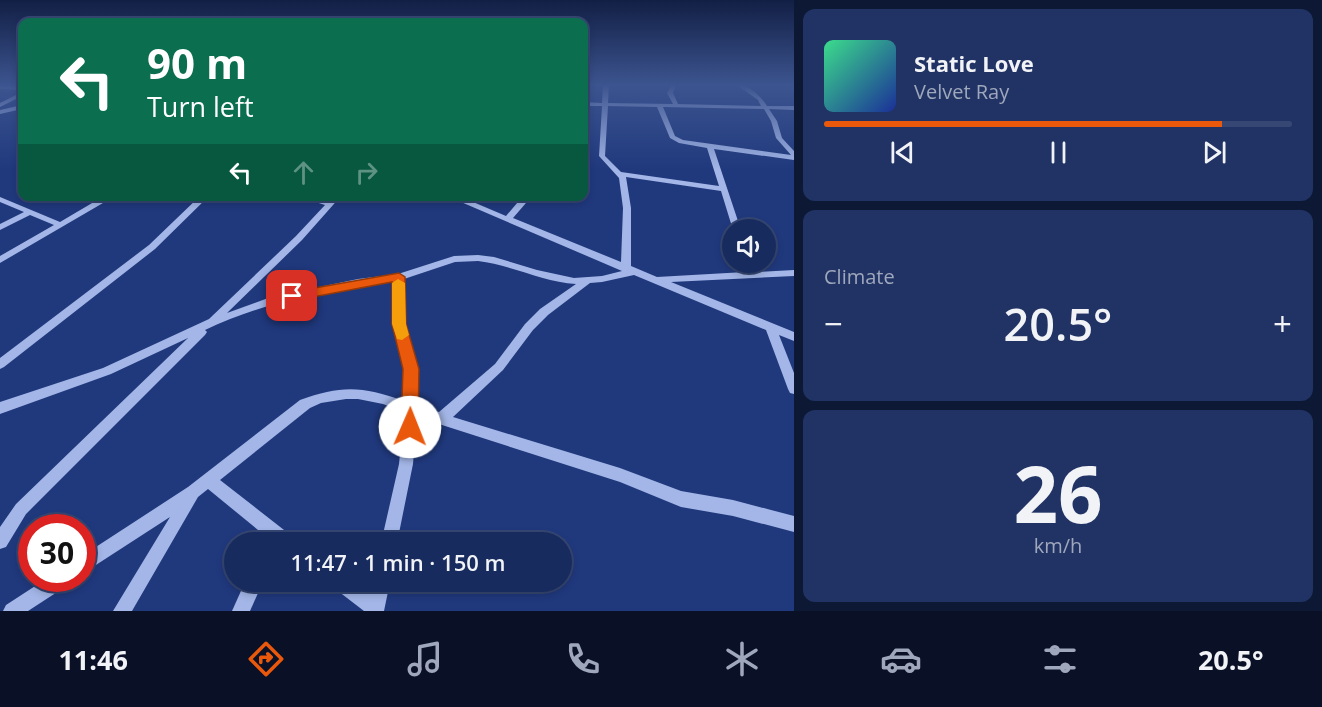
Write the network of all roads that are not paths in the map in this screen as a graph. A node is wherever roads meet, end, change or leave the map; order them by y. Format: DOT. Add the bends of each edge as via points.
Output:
graph roads {
  1 [pos="604,114"];
  2 [pos="663,114"];
  3 [pos="769,114"];
  4 [pos="710,146"];
  5 [pos="794,156"];
  6 [pos="620,174"];
  7 [pos="724,189"];
  8 [pos="0,199"];
  9 [pos="102,201"];
  10 [pos="193,201"];
  11 [pos="332,201"];
  12 [pos="468,201"];
  13 [pos="524,201"];
  14 [pos="28,213"];
  15 [pos="733,219"];
  16 [pos="507,220"];
  17 [pos="61,225"];
  18 [pos="0,226"];
  19 [pos="0,260"];
  20 [pos="629,271"];
  21 [pos="750,273"];
  22 [pos="794,273"];
  23 [pos="751,276"];
  24 [pos="399,277"];
  25 [pos="652,280"];
  26 [pos="586,282"];
  27 [pos="210,323"];
  28 [pos="770,327"];
  29 [pos="794,337"];
  30 [pos="0,364"];
  31 [pos="794,389"];
  32 [pos="0,408"];
  33 [pos="410,409"];
  34 [pos="441,419"];
  35 [pos="208,480"];
  36 [pos="193,492"];
  37 [pos="794,524"];
  38 [pos="269,532"];
  39 [pos="391,532"];
  40 [pos="0,541"];
  41 [pos="96,557"];
  42 [pos="42,592"];
  43 [pos="250,592"];
  44 [pos="352,592"];
  45 [pos="379,592"];
  46 [pos="376,610"];
  47 [pos="12,611"];
  48 [pos="122,611"];
  49 [pos="241,611"];
  1 -- 6 [label="street" via="602,156"];
  2 -- 4 [label="street" via="675,140"];
  3 -- 5 [label="street" via="779,138"];
  4 -- 5 [label="street"];
  4 -- 7 [label="street"];
  6 -- 7 [label="street"];
  6 -- 20 [label="street" via="627,208"];
  7 -- 15 [label="street"];
  8 -- 14 [label="street"];
  9 -- 17 [label="street"];
  10 -- 30 [label="street" via="152,247"];
  11 -- 27 [label="street"];
  12 -- 16 [label="street"];
  13 -- 16 [label="street"];
  14 -- 17 [label="street"];
  14 -- 18 [label="street"];
  16 -- 20 [label="street"];
  17 -- 19 [label="street"];
  20 -- 25 [label="street"];
  20 -- 26 [label="street"];
  21 -- 23 [label="street"];
  22 -- 23 [label="street"];
  23 -- 25 [label="street"];
  24 -- 26 [label="street" via="454,259 478,258 557,279"];
  24 -- 27 [label="street" via="271,301"];
  24 -- 33 [label="street" via="399,324 411,369"];
  25 -- 28 [label="street"];
  26 -- 34 [label="street" via="544,312 499,368"];
  27 -- 32 [label="street" via="107,370"];
  27 -- 40 [label="street" via="21,509"];
  28 -- 29 [label="street"];
  28 -- 31 [label="street"];
  33 -- 34 [label="street"];
  33 -- 35 [label="street" via="369,394 339,392 322,396 305,404"];
  33 -- 39 [label="street" via="406,464"];
  34 -- 37 [label="street" via="620,475 681,499"];
  35 -- 36 [label="street"];
  35 -- 38 [label="street"];
  36 -- 41 [label="street"];
  36 -- 48 [label="street"];
  42 -- 47 [label="street"];
  43 -- 49 [label="street"];
  44 -- 46 [label="street"];
  45 -- 46 [label="street"];
}
